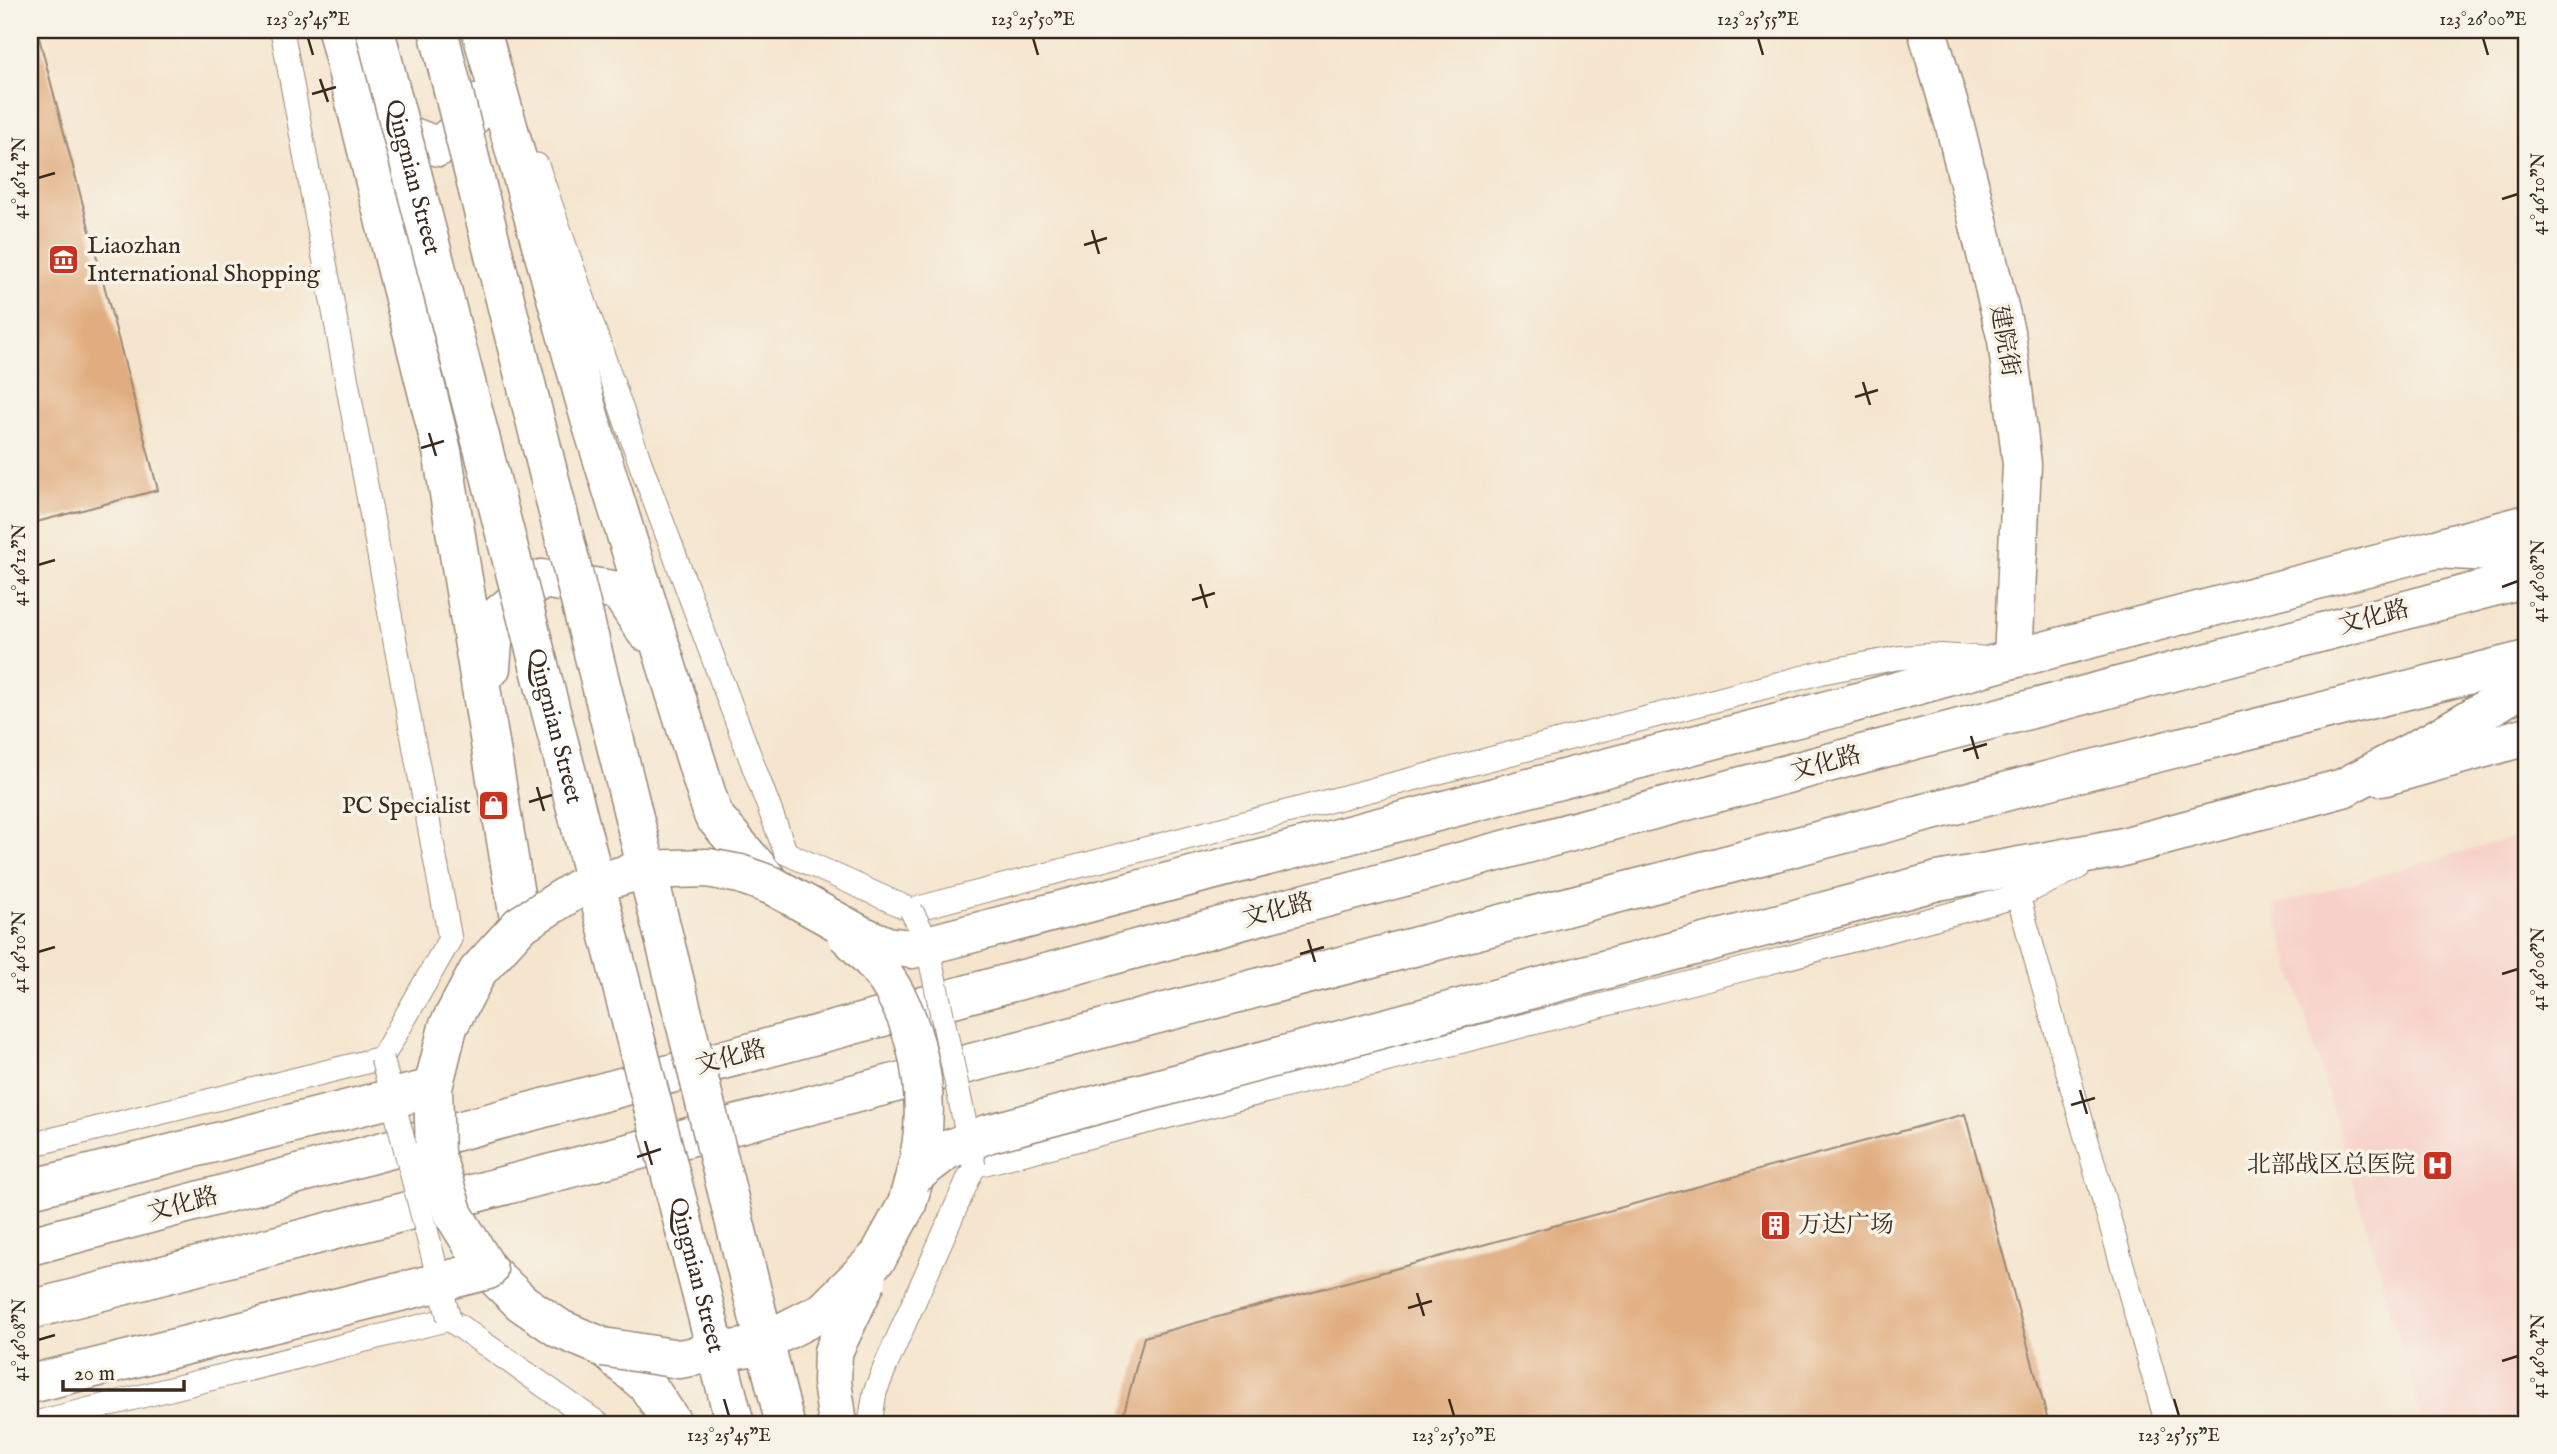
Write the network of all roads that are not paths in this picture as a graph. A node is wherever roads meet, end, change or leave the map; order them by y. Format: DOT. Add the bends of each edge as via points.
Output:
graph roads {
  1 [pos="282,30"];
  2 [pos="438,30"];
  3 [pos="473,30"];
  4 [pos="481,30"];
  5 [pos="490,30"];
  6 [pos="1927,30"];
  7 [pos="351,35"];
  8 [pos="2527,524"];
  9 [pos="2436,549"];
  10 [pos="2527,554"];
  11 [pos="2527,578"];
  12 [pos="2013,659"];
  13 [pos="2527,660"];
  14 [pos="666,663"];
  15 [pos="2527,685"];
  16 [pos="486,724"];
  17 [pos="2527,736"];
  18 [pos="2343,788"];
  19 [pos="2119,848"];
  20 [pos="773,886"];
  21 [pos="2018,896"];
  22 [pos="911,910"];
  23 [pos="833,920"];
  24 [pos="520,925"];
  25 [pos="382,1058"];
  26 [pos="433,1088"];
  27 [pos="30,1145"];
  28 [pos="974,1167"];
  29 [pos="915,1175"];
  30 [pos="30,1189"];
  31 [pos="30,1246"];
  32 [pos="878,1257"];
  33 [pos="488,1270"];
  34 [pos="30,1310"];
  35 [pos="449,1319"];
  36 [pos="603,1347"];
  37 [pos="30,1384"];
  38 [pos="31,1424"];
  39 [pos="599,1424"];
  40 [pos="673,1424"];
  41 [pos="735,1424"];
  42 [pos="785,1424"];
  43 [pos="838,1424"];
  44 [pos="870,1424"];
  45 [pos="2167,1424"];
  1 -- 25 [label="lane" via="450,939"];
  2 -- 42 [label="main road, Qingnian Street, bridge"];
  3 -- 7 [label="main road" via="477,112 439,147 395,130"];
  4 -- 14 [label="main road" via="590,419"];
  5 -- 22 [label="lane" via="640,465 786,853"];
  6 -- 12 [label="main road, 建院街" via="2007,340 2022,464"];
  7 -- 16 [label="main road" via="442,451"];
  7 -- 41 [label="main road, Qingnian Street, bridge"];
  8 -- 9 [label="main road"];
  9 -- 10 [label="main road"];
  9 -- 12 [label="main road"];
  11 -- 31 [label="main road, 文化路"];
  12 -- 22 [label="lane" via="1932,655 1823,672"];
  12 -- 23 [label="main road, bridge" via="912,949 887,946"];
  13 -- 34 [label="main road" via="2065,776"];
  14 -- 16 [label="main road" via="619,591 542,579 495,618"];
  14 -- 20 [label="main road" via="713,815"];
  15 -- 18 [label="main road"];
  16 -- 24 [label="main road"];
  17 -- 18 [label="main road"];
  18 -- 19 [label="main road"];
  19 -- 21 [label="lane"];
  19 -- 29 [label="main road, bridge" via="1938,881 987,1134 947,1150"];
  20 -- 23 [label="main road, bridge"];
  20 -- 24 [label="main road, bridge" via="708,869 641,870 577,889"];
  21 -- 28 [label="lane"];
  21 -- 45 [label="lane"];
  22 -- 28 [label="lane, bridge" via="926,939"];
  23 -- 29 [label="main road, bridge" via="875,963 909,1025 924,1085 923,1146"];
  24 -- 26 [label="main road, bridge" via="478,971 448,1027"];
  25 -- 27 [label="lane"];
  25 -- 35 [label="lane, bridge"];
  26 -- 30 [label="main road, bridge"];
  26 -- 33 [label="main road, bridge" via="435,1153 454,1215"];
  28 -- 44 [label="lane" via="875,1392"];
  29 -- 32 [label="main road" via="907,1204"];
  32 -- 36 [label="main road, bridge" via="824,1311 755,1346 679,1359"];
  32 -- 43 [label="main road, bridge" via="833,1353"];
  33 -- 36 [label="main road" via="522,1303 560,1329"];
  33 -- 37 [label="main road, bridge"];
  35 -- 38 [label="lane"];
  35 -- 39 [label="lane"];
  36 -- 40 [label="main road" via="647,1385"];
}
